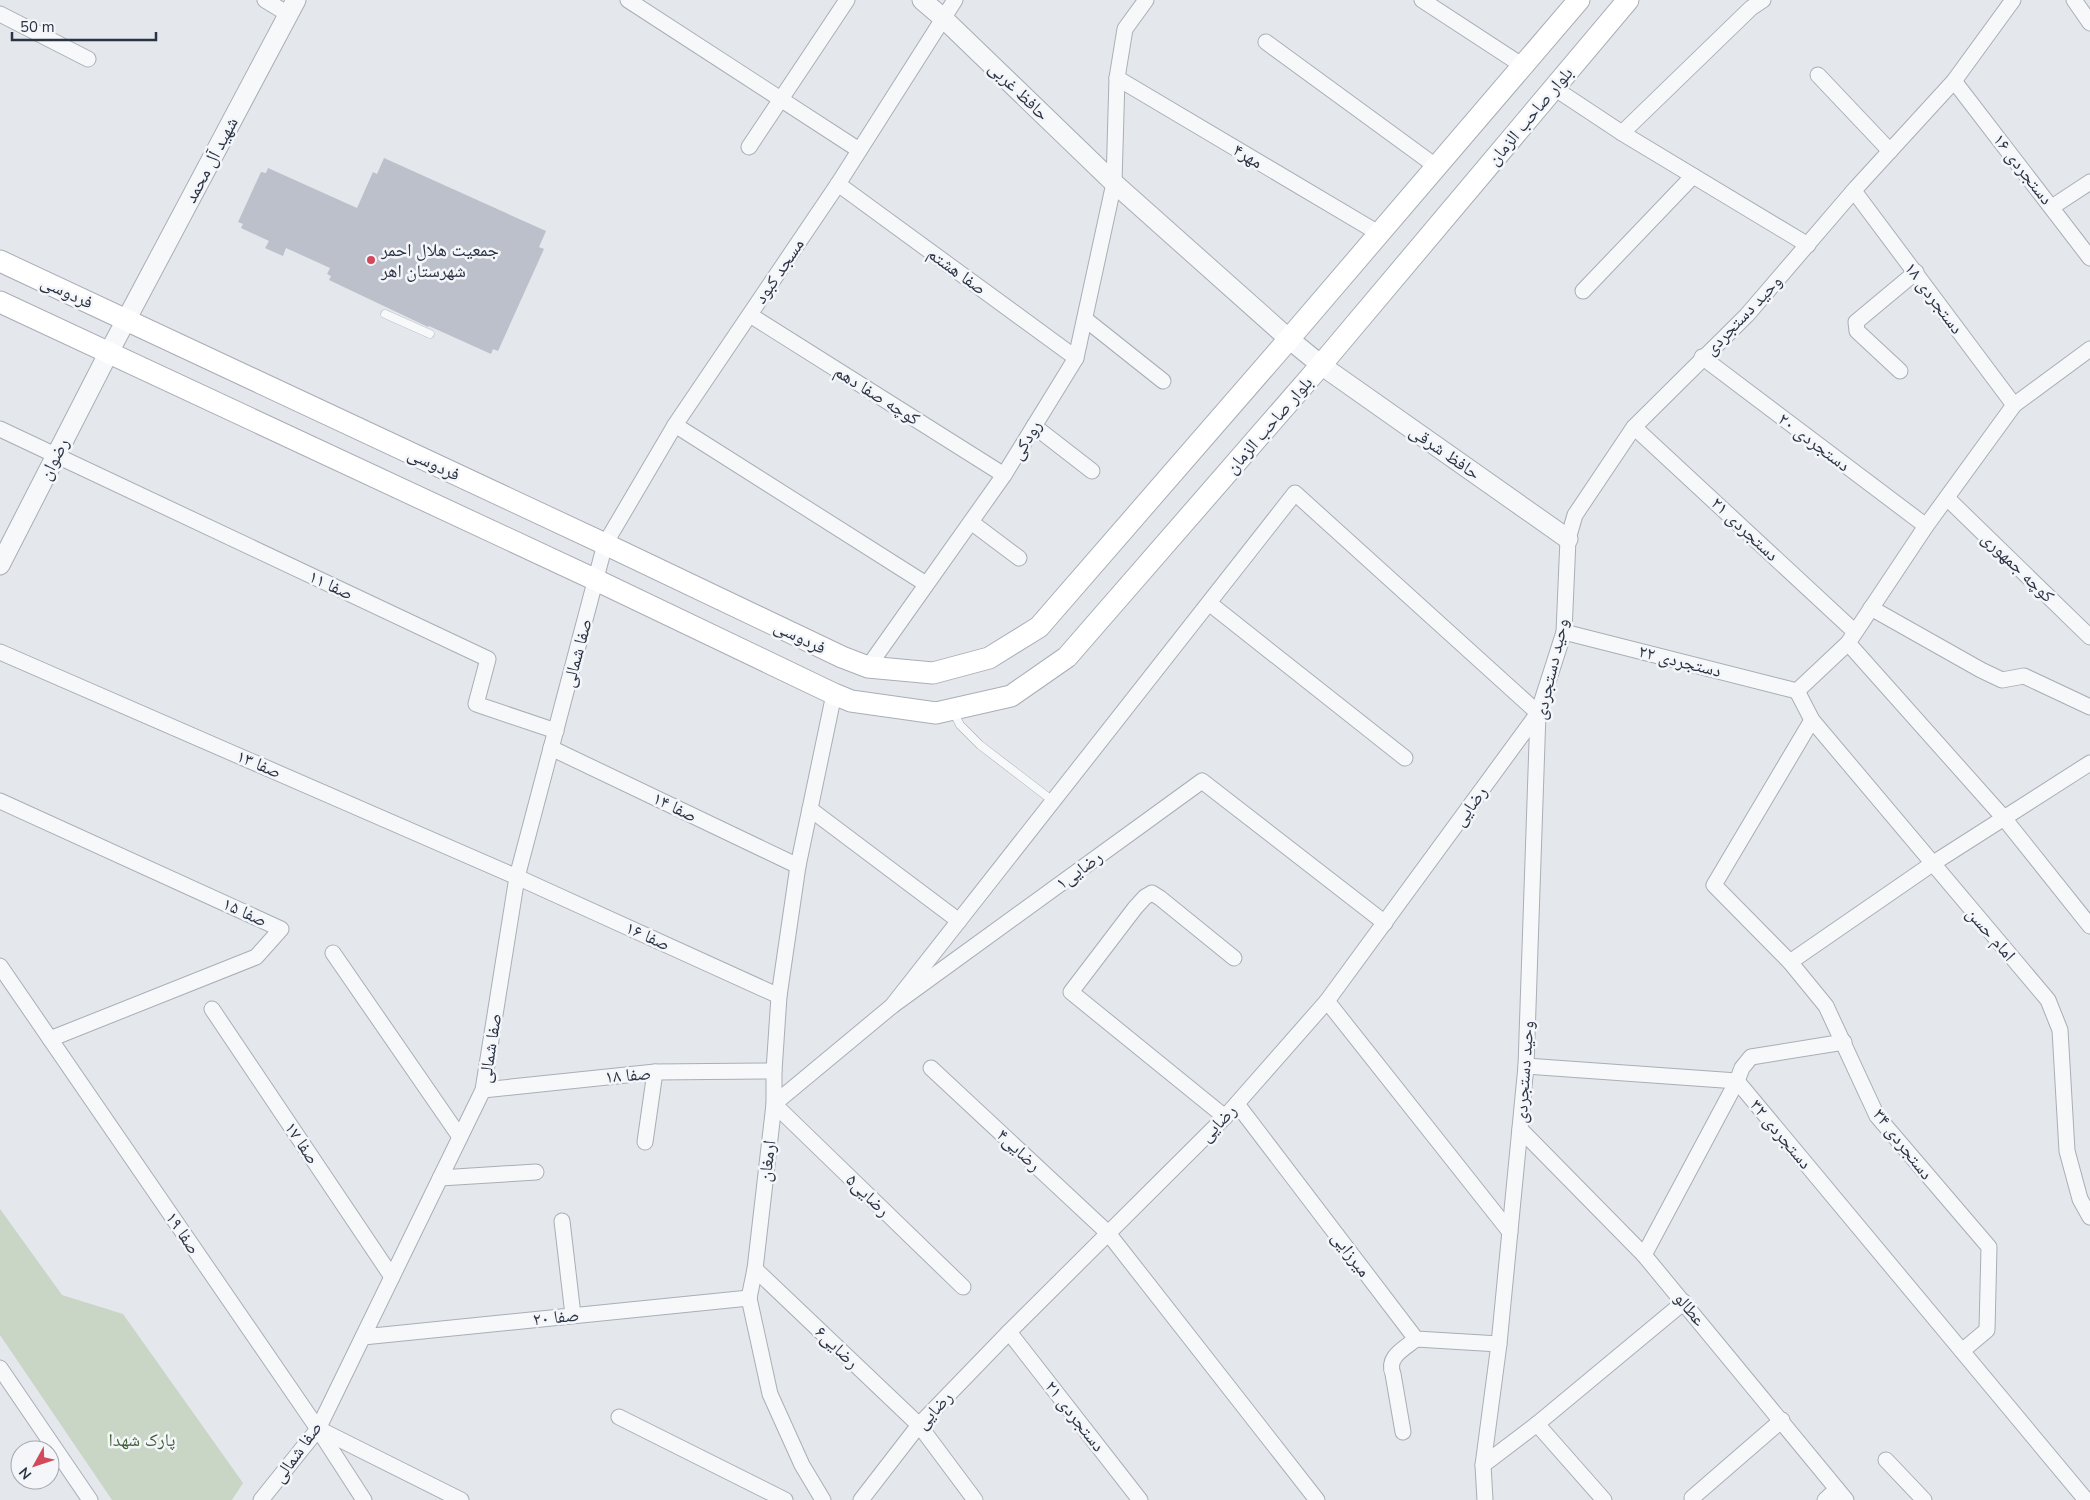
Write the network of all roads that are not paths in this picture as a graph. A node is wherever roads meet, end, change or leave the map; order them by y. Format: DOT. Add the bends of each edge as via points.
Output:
graph roads {
  1 [pos="265,0"];
  2 [pos="628,0"];
  3 [pos="847,0"];
  4 [pos="922,0"];
  5 [pos="955,0"];
  6 [pos="1146,0"];
  7 [pos="1422,0"];
  8 [pos="1579,0"];
  9 [pos="1628,0"];
  10 [pos="1763,0"];
  11 [pos="2013,0"];
  12 [pos="2074,0"];
  13 [pos="292,7"];
  14 [pos="0,14"];
  15 [pos="943,18"];
  16 [pos="2090,23"];
  17 [pos="1266,42"];
  18 [pos="88,59"];
  19 [pos="1523,66"];
  20 [pos="1818,75"];
  21 [pos="1117,78"];
  22 [pos="1954,81"];
  23 [pos="1554,88"];
  24 [pos="781,99"];
  25 [pos="1622,133"];
  26 [pos="750,147"];
  27 [pos="859,150"];
  28 [pos="1890,151"];
  29 [pos="1437,167"];
  30 [pos="1693,176"];
  31 [pos="2090,182"];
  32 [pos="1114,183"];
  33 [pos="838,184"];
  34 [pos="1854,191"];
  35 [pos="2052,207"];
  36 [pos="1380,234"];
  37 [pos="1808,245"];
  38 [pos="2090,258"];
  39 [pos="0,261"];
  40 [pos="1916,272"];
  41 [pos="1583,291"];
  42 [pos="0,302"];
  43 [pos="386,314"];
  44 [pos="750,315"];
  45 [pos="1085,319"];
  46 [pos="126,320"];
  47 [pos="430,334"];
  48 [pos="1290,340"];
  49 [pos="2090,349"];
  50 [pos="108,354"];
  51 [pos="1702,357"];
  52 [pos="1076,358"];
  53 [pos="1321,365"];
  54 [pos="1900,371"];
  55 [pos="1163,381"];
  56 [pos="2014,405"];
  57 [pos="675,425"];
  58 [pos="1034,426"];
  59 [pos="1634,427"];
  60 [pos="0,429"];
  61 [pos="56,456"];
  62 [pos="1092,471"];
  63 [pos="1004,475"];
  64 [pos="1947,498"];
  65 [pos="971,522"];
  66 [pos="1926,526"];
  67 [pos="1568,539"];
  68 [pos="605,544"];
  69 [pos="1019,558"];
  70 [pos="0,565"];
  71 [pos="596,580"];
  72 [pos="926,584"];
  73 [pos="1209,603"];
  74 [pos="1871,608"];
  75 [pos="1564,632"];
  76 [pos="1851,637"];
  77 [pos="2090,637"];
  78 [pos="0,652"];
  79 [pos="868,667"];
  80 [pos="1797,691"];
  81 [pos="834,694"];
  82 [pos="2090,707"];
  83 [pos="952,709"];
  84 [pos="1538,713"];
  85 [pos="1812,720"];
  86 [pos="556,731"];
  87 [pos="551,748"];
  88 [pos="1406,758"];
  89 [pos="2090,763"];
  90 [pos="0,800"];
  91 [pos="1053,801"];
  92 [pos="810,809"];
  93 [pos="2003,817"];
  94 [pos="1932,864"];
  95 [pos="798,866"];
  96 [pos="517,877"];
  97 [pos="959,921"];
  98 [pos="1385,923"];
  99 [pos="2090,926"];
  100 [pos="333,952"];
  101 [pos="1234,958"];
  102 [pos="1790,962"];
  103 [pos="0,966"];
  104 [pos="779,996"];
  105 [pos="1327,1001"];
  106 [pos="892,1006"];
  107 [pos="212,1009"];
  108 [pos="50,1039"];
  109 [pos="1844,1042"];
  110 [pos="1526,1066"];
  111 [pos="931,1068"];
  112 [pos="774,1071"];
  113 [pos="655,1072"];
  114 [pos="1737,1081"];
  115 [pos="483,1090"];
  116 [pos="774,1104"];
  117 [pos="1237,1104"];
  118 [pos="1225,1117"];
  119 [pos="1520,1129"];
  120 [pos="460,1137"];
  121 [pos="645,1142"];
  122 [pos="536,1172"];
  123 [pos="440,1178"];
  124 [pos="2090,1217"];
  125 [pos="562,1221"];
  126 [pos="1510,1232"];
  127 [pos="1108,1233"];
  128 [pos="1644,1255"];
  129 [pos="754,1269"];
  130 [pos="392,1277"];
  131 [pos="963,1286"];
  132 [pos="749,1298"];
  133 [pos="1684,1302"];
  134 [pos="573,1315"];
  135 [pos="1009,1332"];
  136 [pos="363,1337"];
  137 [pos="1416,1338"];
  138 [pos="1499,1344"];
  139 [pos="1962,1351"];
  140 [pos="0,1368"];
  141 [pos="619,1417"];
  142 [pos="1782,1420"];
  143 [pos="1537,1424"];
  144 [pos="918,1425"];
  145 [pos="318,1429"];
  146 [pos="1403,1432"];
  147 [pos="1886,1460"];
  148 [pos="1483,1465"];
  149 [pos="1842,1494"];
  150 [pos="1692,1498"];
  151 [pos="90,1500"];
  152 [pos="262,1500"];
  153 [pos="364,1500"];
  154 [pos="461,1500"];
  155 [pos="785,1500"];
  156 [pos="823,1500"];
  157 [pos="861,1500"];
  158 [pos="975,1500"];
  159 [pos="1140,1500"];
  160 [pos="1317,1500"];
  161 [pos="1485,1500"];
  162 [pos="1604,1500"];
  163 [pos="1825,1500"];
  164 [pos="1924,1500"];
  165 [pos="2086,1500"];
  1 -- 13 [label="street"];
  2 -- 24 [label="street"];
  3 -- 24 [label="street"];
  4 -- 15 [label="street, حافظ غربی"];
  5 -- 15 [label="street, مسجد کبود"];
  6 -- 21 [label="street, رودکی" via="1125,29"];
  7 -- 19 [label="street"];
  8 -- 19 [label="main road"];
  9 -- 23 [label="main road, بلوار صاحب الزمان"];
  10 -- 25 [label="street"];
  11 -- 22 [label="street, وحید دستجردی"];
  12 -- 16 [label="street"];
  13 -- 46 [label="street, شهید آل محمد"];
  14 -- 18 [label="street"];
  15 -- 27 [label="street, مسجد کبود"];
  15 -- 32 [label="street, حافظ غربی"];
  17 -- 29 [label="street"];
  19 -- 29 [label="main road"];
  20 -- 28 [label="street"];
  21 -- 32 [label="street, رودکی"];
  21 -- 36 [label="street, مهر۴"];
  22 -- 28 [label="street, وحید دستجردی"];
  22 -- 35 [label="street, دستجردی ۱۶"];
  23 -- 25 [label="street"];
  23 -- 53 [label="main road, بلوار صاحب الزمان"];
  24 -- 26 [label="street"];
  24 -- 27 [label="street"];
  25 -- 30 [label="street"];
  27 -- 33 [label="street, مسجد کبود"];
  28 -- 34 [label="street, وحید دستجردی"];
  29 -- 36 [label="main road"];
  30 -- 37 [label="street"];
  30 -- 41 [label="street"];
  31 -- 35 [label="street"];
  32 -- 45 [label="street, رودکی"];
  32 -- 48 [label="street"];
  33 -- 44 [label="street, مسجد کبود"];
  33 -- 52 [label="street, صفا هشتم"];
  34 -- 37 [label="street, وحید دستجردی"];
  34 -- 40 [label="street, دستجردی ۱۸"];
  35 -- 38 [label="street, دستجردی ۱۶"];
  36 -- 48 [label="main road"];
  37 -- 51 [label="street, وحید دستجردی" via="1747,315"];
  39 -- 46 [label="main road, فردوسی"];
  40 -- 54 [label="street" via="1856,322 1857,331"];
  40 -- 56 [label="street, دستجردی ۱۸"];
  42 -- 50 [label="main road, فردوسی"];
  43 -- 47 [label="lane"];
  44 -- 57 [label="street, مسجد کبود"];
  44 -- 63 [label="street, کوچه صفا دهم"];
  45 -- 52 [label="street, رودکی"];
  45 -- 55 [label="street"];
  46 -- 50 [label="street, شهید آل محمد"];
  46 -- 68 [label="main road, فردوسی"];
  48 -- 53 [label="street, حافظ شرقی"];
  48 -- 79 [label="main road" via="1039,628 989,658 933,673"];
  49 -- 56 [label="street"];
  50 -- 61 [label="street, رضوان"];
  50 -- 71 [label="main road, فردوسی"];
  51 -- 59 [label="street, وحید دستجردی"];
  51 -- 66 [label="street, دستجردی ۲۰"];
  52 -- 58 [label="street, رودکی"];
  53 -- 67 [label="street, حافظ شرقی"];
  53 -- 83 [label="main road, بلوار صاحب الزمان" via="1067,657 1010,696"];
  56 -- 64 [label="street"];
  57 -- 68 [label="street, مسجد کبود"];
  57 -- 72 [label="street"];
  58 -- 62 [label="street"];
  58 -- 63 [label="street, رودکی"];
  59 -- 67 [label="street, وحید دستجردی" via="1575,515"];
  59 -- 76 [label="street, دستجردی ۲۱"];
  60 -- 61 [label="street"];
  61 -- 70 [label="street, رضوان"];
  61 -- 86 [label="street, صفا ۱۱" via="488,659 476,704"];
  63 -- 65 [label="street, رودکی"];
  64 -- 66 [label="street"];
  64 -- 77 [label="street, کوچه جمهوری"];
  65 -- 69 [label="street"];
  65 -- 72 [label="street, رودکی"];
  66 -- 74 [label="street"];
  67 -- 75 [label="street, وحید دستجردی"];
  68 -- 71 [label="street, صفا شمالی"];
  68 -- 79 [label="main road, فردوسی" via="842,658"];
  71 -- 81 [label="main road, فردوسی"];
  71 -- 86 [label="street, صفا شمالی"];
  72 -- 79 [label="street, رودکی"];
  73 -- 84 [label="street" via="1295,493"];
  73 -- 88 [label="street"];
  73 -- 91 [label="street"];
  74 -- 76 [label="street"];
  74 -- 82 [label="street" via="2002,680 2024,676"];
  75 -- 80 [label="street, دستجردی ۲۲"];
  75 -- 84 [label="street, وحید دستجردی"];
  76 -- 80 [label="street"];
  76 -- 93 [label="street"];
  78 -- 96 [label="street, صفا ۱۳"];
  80 -- 85 [label="street, امام حسن"];
  81 -- 83 [label="main road, بلوار صاحب الزمان" via="851,701 936,713"];
  81 -- 92 [label="street, ارمغان"];
  83 -- 91 [label="lane" via="960,725 980,745"];
  84 -- 98 [label="street, رضایی"];
  84 -- 110 [label="street, وحید دستجردی"];
  85 -- 94 [label="street, امام حسن"];
  85 -- 102 [label="street, دستجردی ۳۴" via="1714,885"];
  86 -- 87 [label="street, صفا شمالی"];
  87 -- 95 [label="street, صفا ۱۴"];
  87 -- 96 [label="street, صفا شمالی"];
  89 -- 93 [label="street"];
  90 -- 108 [label="street, صفا ۱۵" via="281,928 256,957"];
  91 -- 97 [label="street"];
  92 -- 95 [label="street, ارمغان"];
  92 -- 97 [label="street"];
  93 -- 94 [label="street"];
  93 -- 99 [label="street"];
  94 -- 102 [label="street"];
  94 -- 124 [label="street, امام حسن" via="2048,1000 2060,1030 2067,1151 2080,1198"];
  95 -- 104 [label="street, ارمغان"];
  96 -- 104 [label="street, صفا ۱۶"];
  96 -- 115 [label="street, صفا شمالی"];
  97 -- 106 [label="street"];
  98 -- 105 [label="street, رضایی"];
  98 -- 106 [label="street, رضایی۱" via="1202,781"];
  100 -- 120 [label="street"];
  101 -- 118 [label="street" via="1152,893 1135,908 1071,992"];
  102 -- 109 [label="street, دستجردی ۳۴" via="1826,1006"];
  103 -- 108 [label="street, صفا ۱۹"];
  104 -- 112 [label="street, ارمغان"];
  105 -- 117 [label="street, رضایی"];
  105 -- 126 [label="street"];
  106 -- 116 [label="street, رضایی۱"];
  107 -- 130 [label="street, صفا ۱۷"];
  108 -- 145 [label="street, صفا ۱۹"];
  109 -- 114 [label="street" via="1751,1057"];
  109 -- 139 [label="street, دستجردی ۳۴" via="1877,1116 1988,1247 1986,1330"];
  110 -- 114 [label="street"];
  110 -- 119 [label="street, وحید دستجردی"];
  111 -- 127 [label="street, رضایی۴"];
  112 -- 113 [label="street, صفا ۱۸"];
  112 -- 116 [label="street, ارمغان"];
  113 -- 115 [label="street, صفا ۱۸"];
  113 -- 121 [label="street"];
  114 -- 128 [label="street"];
  114 -- 139 [label="street, دستجردی ۳۲"];
  115 -- 120 [label="street, صفا شمالی"];
  116 -- 129 [label="street, ارمغان"];
  116 -- 131 [label="street, رضایی۵"];
  117 -- 118 [label="street, رضایی"];
  117 -- 137 [label="street, میرزایی"];
  118 -- 127 [label="street, رضایی"];
  119 -- 126 [label="street, وحید دستجردی"];
  119 -- 128 [label="street, عطالو"];
  120 -- 123 [label="street, صفا شمالی"];
  122 -- 123 [label="street"];
  123 -- 130 [label="street, صفا شمالی"];
  125 -- 134 [label="street"];
  126 -- 138 [label="street, وحید دستجردی"];
  127 -- 135 [label="street, رضایی"];
  127 -- 160 [label="street, رضایی۴"];
  128 -- 133 [label="street, عطالو"];
  129 -- 132 [label="street, ارمغان"];
  129 -- 144 [label="street, رضایی۶"];
  130 -- 136 [label="street, صفا شمالی"];
  132 -- 134 [label="street, صفا ۲۰"];
  132 -- 156 [label="street, ارمغان" via="770,1394 802,1465"];
  133 -- 142 [label="street, عطالو"];
  133 -- 143 [label="street"];
  134 -- 136 [label="street, صفا ۲۰"];
  135 -- 144 [label="street, رضایی"];
  135 -- 159 [label="street, دستجردی ۲۱"];
  136 -- 145 [label="street, صفا شمالی"];
  137 -- 138 [label="street"];
  137 -- 146 [label="street" via="1392,1359 1390,1366"];
  138 -- 148 [label="street, وحید دستجردی"];
  139 -- 165 [label="street, دستجردی ۳۲"];
  140 -- 151 [label="street"];
  141 -- 155 [label="street"];
  142 -- 149 [label="street, عطالو"];
  142 -- 150 [label="street"];
  143 -- 148 [label="street"];
  143 -- 162 [label="street"];
  144 -- 157 [label="street, رضایی"];
  144 -- 158 [label="street, رضایی۶"];
  145 -- 152 [label="street, صفا شمالی"];
  145 -- 153 [label="street, صفا ۱۹"];
  145 -- 154 [label="street"];
  147 -- 164 [label="street"];
  148 -- 161 [label="street, وحید دستجردی"];
  149 -- 163 [label="street"];
}
